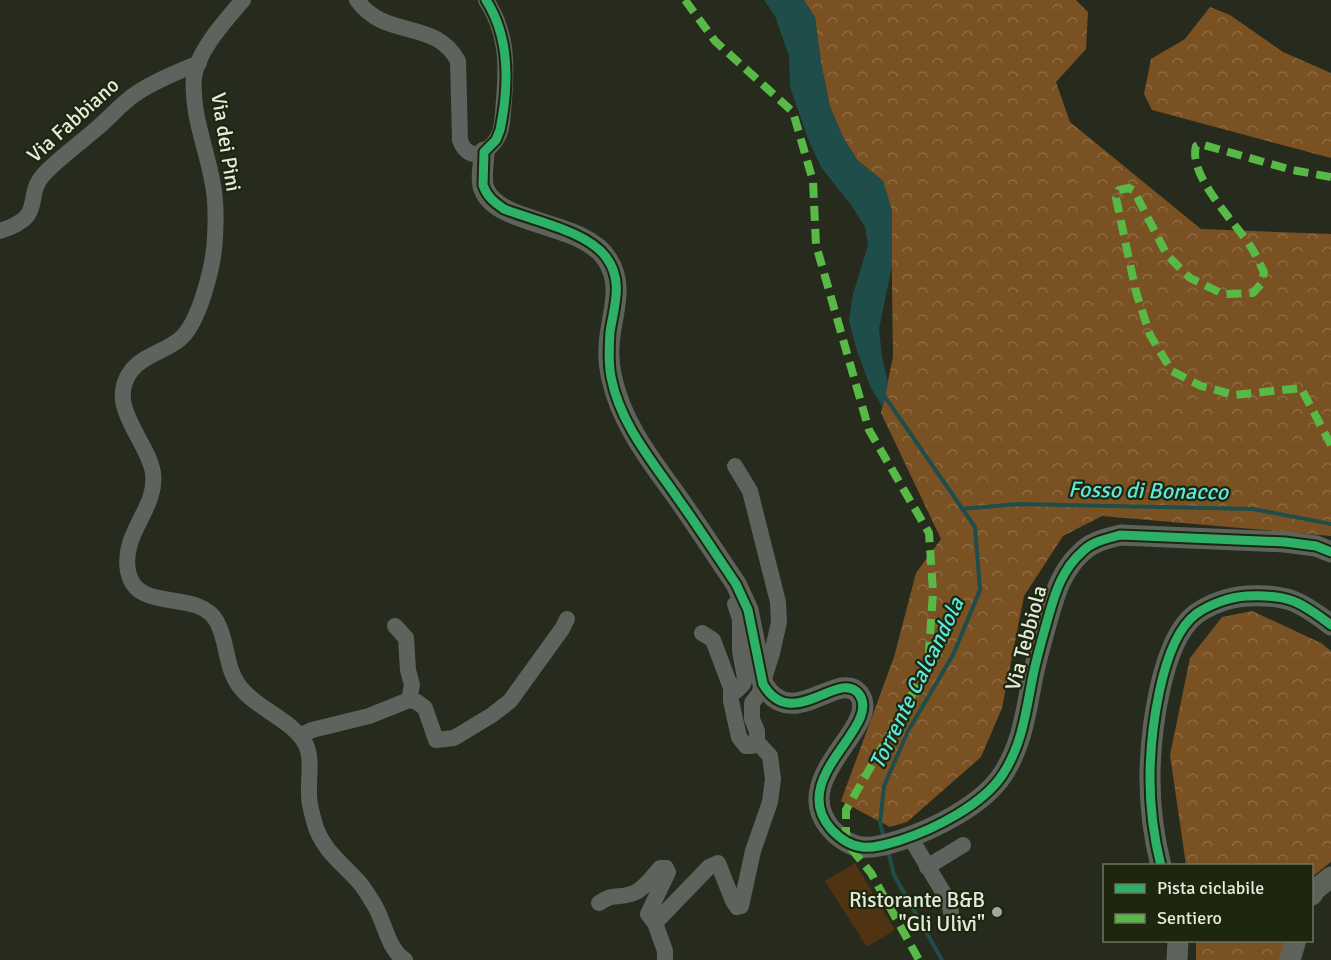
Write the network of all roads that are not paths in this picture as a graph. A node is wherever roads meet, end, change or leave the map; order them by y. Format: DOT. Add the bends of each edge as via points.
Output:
graph roads {
  1 [pos="243,0"];
  2 [pos="357,0"];
  3 [pos="486,0"];
  4 [pos="199,63"];
  5 [pos="484,152"];
  6 [pos="0,231"];
  7 [pos="735,466"];
  8 [pos="1331,552"];
  9 [pos="717,556"];
  10 [pos="567,619"];
  11 [pos="1331,625"];
  12 [pos="395,626"];
  13 [pos="702,633"];
  14 [pos="763,684"];
  15 [pos="731,691"];
  16 [pos="409,700"];
  17 [pos="300,736"];
  18 [pos="757,741"];
  19 [pos="912,836"];
  20 [pos="963,845"];
  21 [pos="1161,864"];
  22 [pos="927,867"];
  23 [pos="1331,877"];
  24 [pos="1313,893"];
  25 [pos="599,903"];
  26 [pos="951,912"];
  27 [pos="655,923"];
  28 [pos="1178,942"];
  29 [pos="1295,942"];
  30 [pos="405,960"];
  31 [pos="664,960"];
  32 [pos="1178,960"];
  33 [pos="1290,960"];
  1 -- 4 [label="street, Via dei Pini"];
  2 -- 5 [label="street" via="383,22 431,36 452,51 458,61 460,140 471,152"];
  3 -- 5 [label="street" via="500,31 507,64 501,130"];
  4 -- 6 [label="street, Via Fabbiano" via="155,82 125,101 46,171 37,182 27,218"];
  4 -- 17 [label="street, Via dei Pini" via="194,77 196,116 213,183 215,239 203,298 194,321 181,339 132,370 126,382 123,396 129,418 154,476 153,491 130,540 128,570 130,579 149,597 181,600 210,613 218,623 239,686"];
  5 -- 9 [label="main road" via="483,185 495,203 575,234 606,256 617,286 609,358 621,411"];
  7 -- 14 [label="street" via="750,491 778,602 779,622"];
  8 -- 19 [label="main road, Via Tebbiola" via="1285,542 1120,535 1083,550 1056,589 1018,747 1001,777 979,799 951,818"];
  9 -- 14 [label="main road" via="748,610"];
  9 -- 15 [label="street" via="740,619 745,678 736,691"];
  10 -- 16 [label="street" via="510,701 454,738 436,740 425,708"];
  11 -- 21 [label="main road" via="1309,608 1271,595 1239,597 1214,604 1194,615 1183,629 1162,680 1153,725 1150,780"];
  12 -- 16 [label="street" via="406,638 412,685"];
  13 -- 15 [label="street" via="713,640"];
  14 -- 18 [label="street" via="753,703"];
  14 -- 19 [label="main road, Via Tebbiola" via="774,699 788,703 803,703 835,689 848,688 858,693 862,702 857,724 829,768 818,791 818,804 832,829 846,842 861,848"];
  15 -- 18 [label="street" via="739,737 746,746"];
  16 -- 17 [label="street"];
  17 -- 30 [label="street" via="308,751 309,799 316,829 327,851 359,882 393,948"];
  18 -- 27 [label="street" via="770,756 773,779 741,906 733,902 718,863"];
  19 -- 22 [label="street"];
  20 -- 22 [label="street"];
  22 -- 26 [label="street"];
  23 -- 24 [label="main road"];
  25 -- 27 [label="street" via="610,896 632,894 660,868 666,868 668,872 648,914"];
  27 -- 31 [label="street" via="665,951"];
  28 -- 32 [label="main road"];
  29 -- 33 [label="main road"];
}
